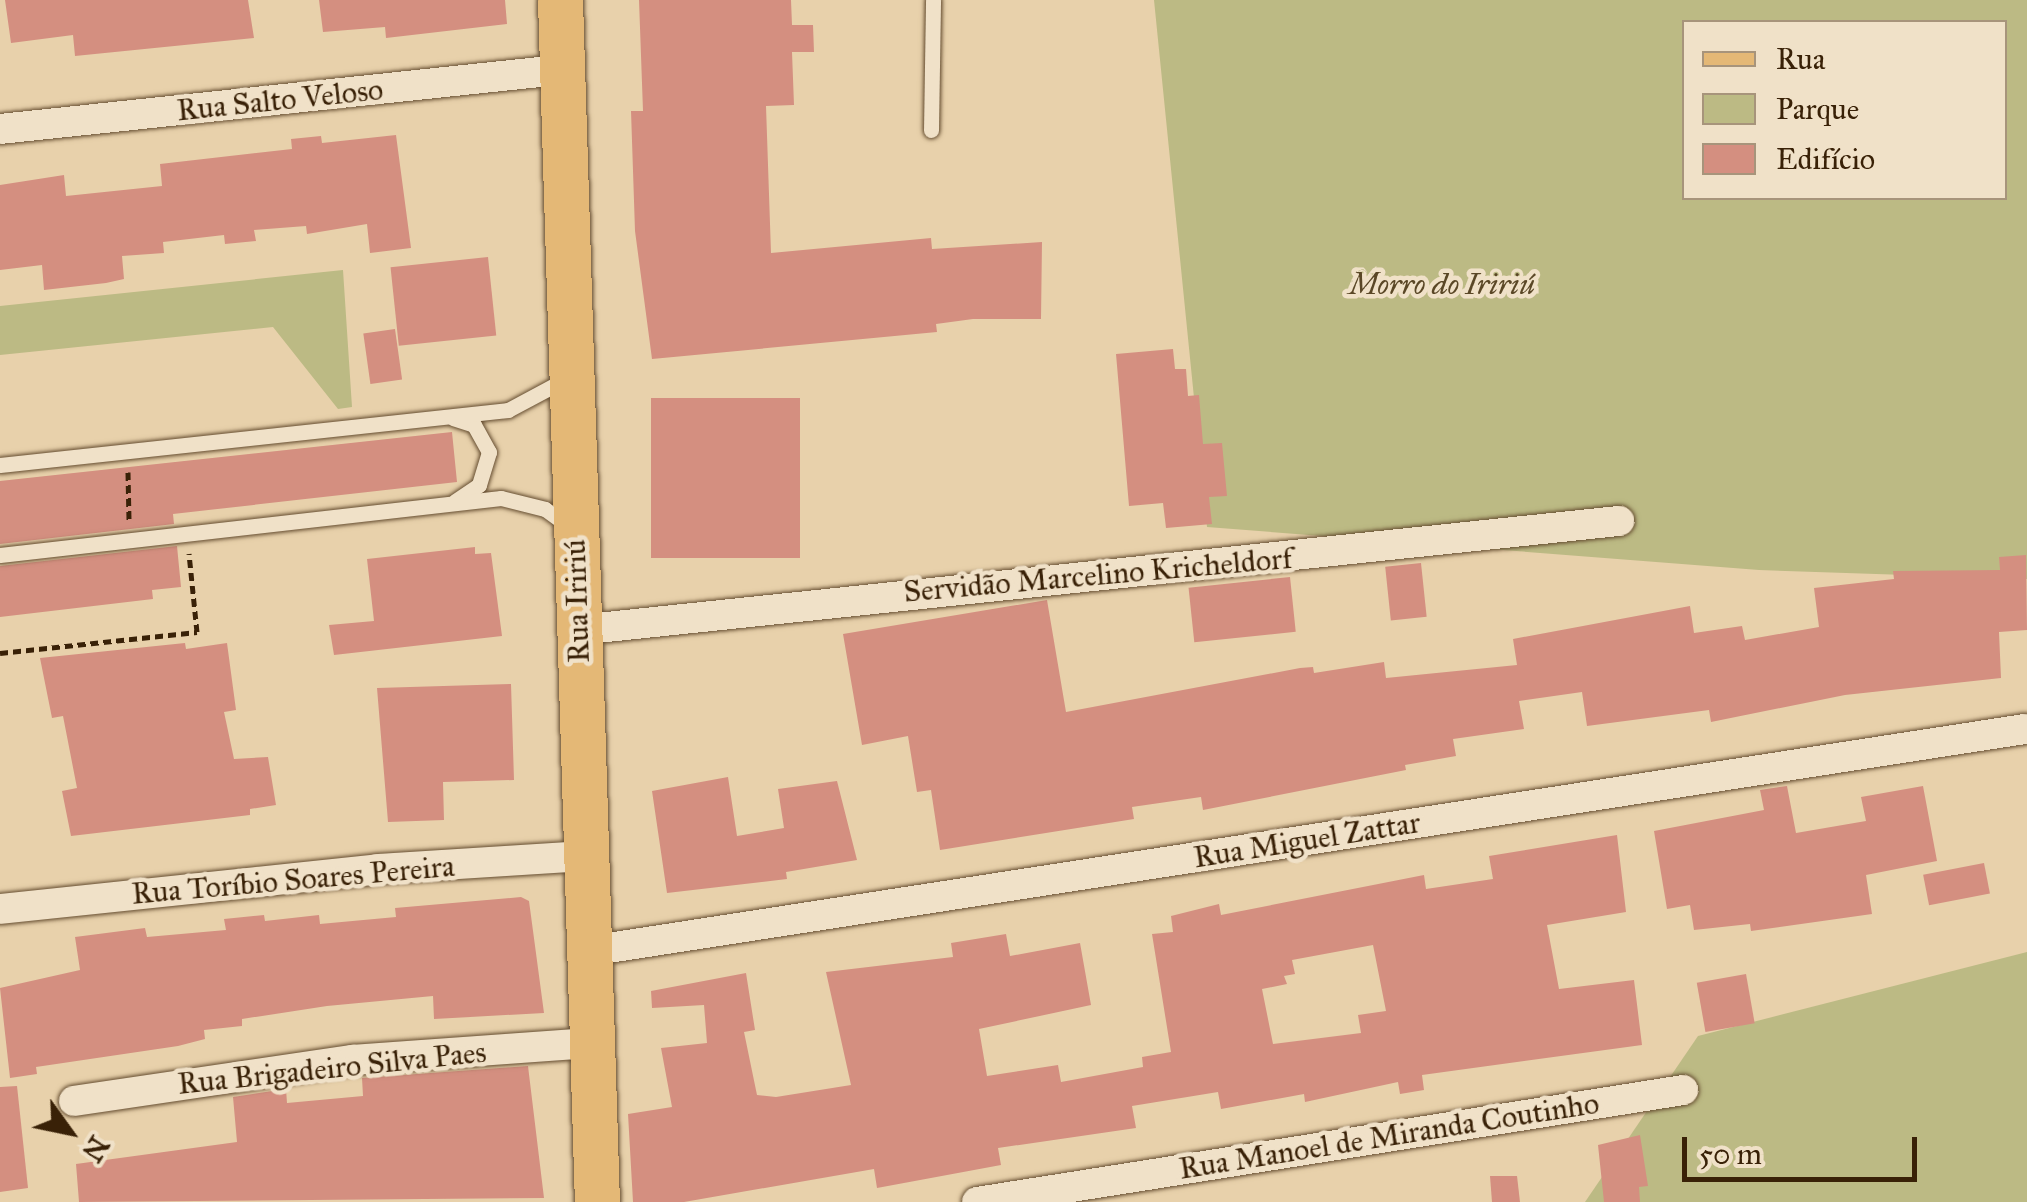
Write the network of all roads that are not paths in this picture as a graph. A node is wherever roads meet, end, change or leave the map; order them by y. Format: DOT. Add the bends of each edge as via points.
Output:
graph roads {
  1 [pos="560,0"];
  2 [pos="933,0"];
  3 [pos="560,70"];
  4 [pos="0,129"];
  5 [pos="931,130"];
  6 [pos="570,376"];
  7 [pos="444,417"];
  8 [pos="0,465"];
  9 [pos="452,503"];
  10 [pos="1618,521"];
  11 [pos="575,531"];
  12 [pos="0,555"];
  13 [pos="578,630"];
  14 [pos="2025,729"];
  15 [pos="586,856"];
  16 [pos="0,910"];
  17 [pos="589,951"];
  18 [pos="592,1043"];
  19 [pos="1683,1090"];
  20 [pos="74,1101"];
  21 [pos="597,1202"];
  22 [pos="976,1202"];
  1 -- 3 [label="main road, Rua Iririú"];
  2 -- 5 [label="lane"];
  3 -- 4 [label="street, Rua Salto Veloso"];
  3 -- 6 [label="main road, Rua Iririú"];
  6 -- 7 [label="lane" via="524,407"];
  6 -- 11 [label="main road, Rua Iririú"];
  7 -- 8 [label="lane"];
  7 -- 9 [label="lane" via="474,425 489,452 479,484"];
  9 -- 11 [label="lane" via="521,500"];
  9 -- 12 [label="lane"];
  10 -- 13 [label="street, Servidão Marcelino Kricheldorf"];
  11 -- 13 [label="main road, Rua Iririú"];
  13 -- 15 [label="main road, Rua Iririú"];
  14 -- 17 [label="street, Rua Miguel Zattar"];
  15 -- 16 [label="street, Rua Toríbio Soares Pereira" via="378,869"];
  15 -- 17 [label="main road, Rua Iririú"];
  17 -- 18 [label="main road, Rua Iririú"];
  18 -- 20 [label="street, Rua Brigadeiro Silva Paes" via="353,1060"];
  18 -- 21 [label="main road, Rua Iririú"];
  19 -- 22 [label="street, Rua Manoel de Miranda Coutinho"];
}
